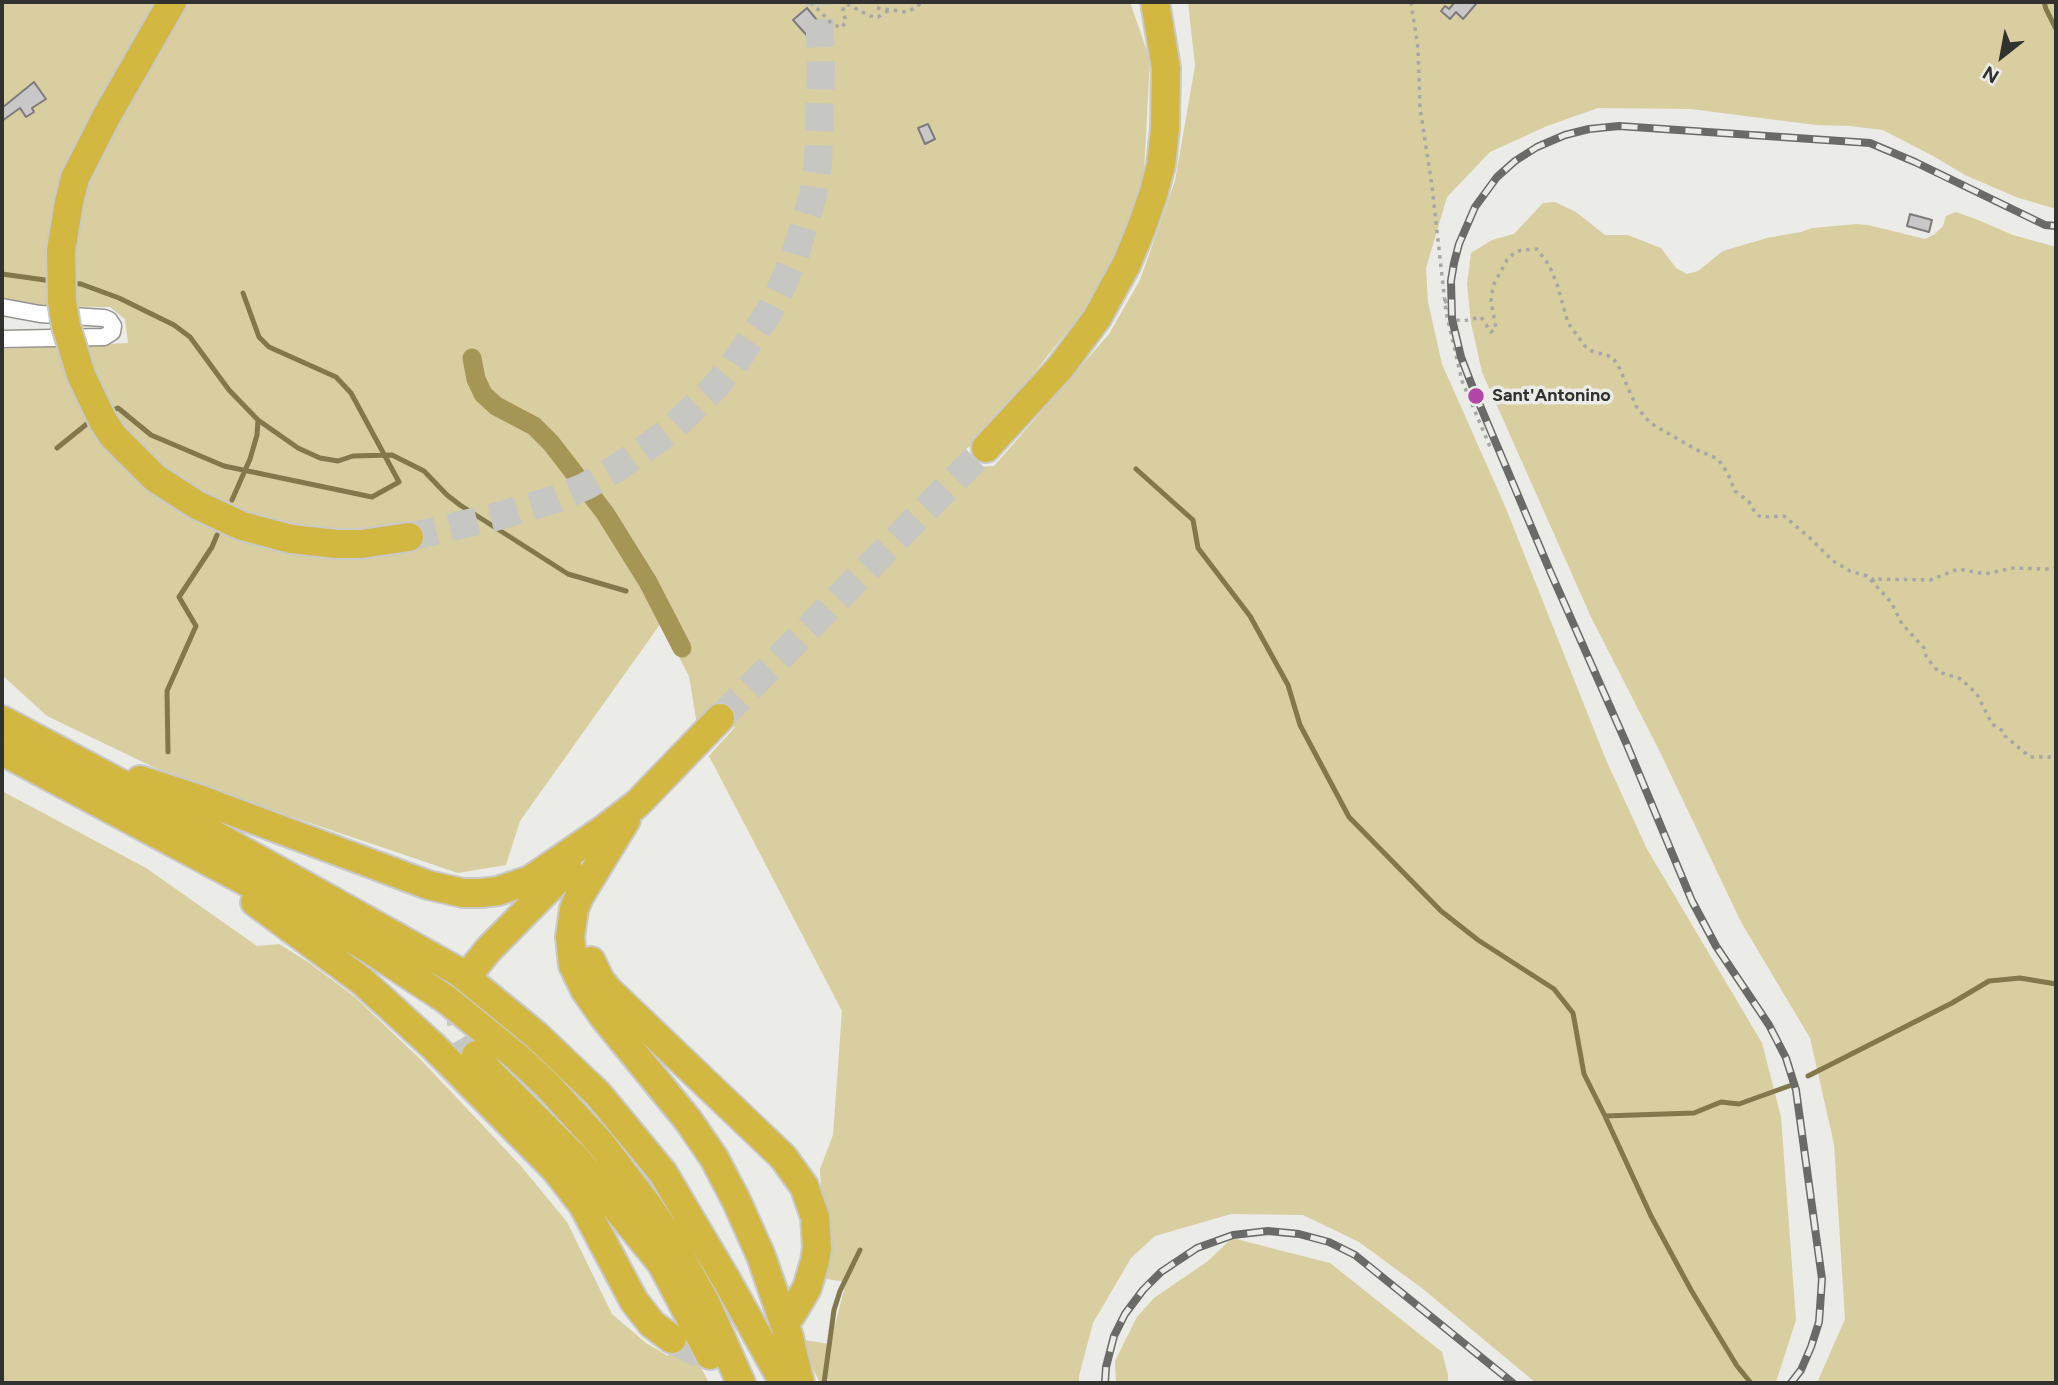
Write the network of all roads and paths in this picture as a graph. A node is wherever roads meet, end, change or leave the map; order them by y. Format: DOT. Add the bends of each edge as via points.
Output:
graph roads {
  1 [pos="172,2"];
  2 [pos="811,2"];
  3 [pos="921,2"];
  4 [pos="1155,2"];
  5 [pos="1411,2"];
  6 [pos="877,8"];
  7 [pos="891,9"];
  8 [pos="1445,300"];
  9 [pos="2,307"];
  10 [pos="2,339"];
  11 [pos="986,448"];
  12 [pos="1491,449"];
  13 [pos="409,537"];
  14 [pos="2056,567"];
  15 [pos="1874,584"];
  16 [pos="720,718"];
  17 [pos="2,720"];
  18 [pos="2,751"];
  19 [pos="71,757"];
  20 [pos="2056,757"];
  21 [pos="636,804"];
  22 [pos="603,830"];
  23 [pos="167,839"];
  24 [pos="598,866"];
  25 [pos="476,965"];
  26 [pos="476,1055"];
  27 [pos="791,1314"];
  28 [pos="672,1339"];
  29 [pos="724,1383"];
  30 [pos="741,1383"];
  31 [pos="784,1383"];
  32 [pos="800,1383"];
  1 -- 13 [label="highway, bridge" via="100,128 68,202 61,251 62,301 72,351 91,398 113,436 155,478 242,526 314,542 361,544"];
  2 -- 7 [label="path" via="841,28 847,4 878,17"];
  3 -- 7 [label="path" via="906,12"];
  4 -- 11 [label="highway" via="1166,68 1165,129 1161,165 1141,229 1097,318 1060,368"];
  5 -- 8 [label="path"];
  6 -- 7 [label="path"];
  8 -- 12 [label="path" via="1462,381"];
  8 -- 15 [label="path" via="1452,318 1463,321 1481,317 1491,332 1496,328 1493,286 1507,260 1521,250 1537,249 1557,284 1568,323 1585,346 1612,357 1636,406 1650,423 1718,459 1735,491 1756,514 1784,516 1833,561 1867,576"];
  9 -- 10 [label="street" via="104,318 113,326 104,337"];
  14 -- 15 [label="path" via="1985,573 1958,569 1930,580 1873,579"];
  15 -- 20 [label="path" via="1934,667 1961,679 1978,694 1992,723 2005,736 2030,757"];
  16 -- 21 [label="highway"];
  17 -- 19 [label="highway"];
  18 -- 23 [label="highway"];
  19 -- 22 [label="highway" via="199,799 428,886 463,893 498,891 530,880"];
  19 -- 31 [label="highway" via="459,972 536,1035 598,1094 663,1173"];
  21 -- 22 [label="highway"];
  21 -- 24 [label="highway"];
  22 -- 25 [label="highway"];
  23 -- 28 [label="highway" via="362,981 433,1046 556,1170 583,1205 642,1313"];
  23 -- 30 [label="highway" via="400,968 483,1028 547,1085 601,1144 655,1216 705,1302"];
  24 -- 27 [label="highway" via="585,928 589,957 600,980 783,1157 804,1186 815,1217 817,1248 807,1287"];
  24 -- 32 [label="highway" via="579,897 571,923 570,952 578,978 714,1158 761,1256"];
  26 -- 29 [label="highway" via="578,1161 662,1264"];
}
